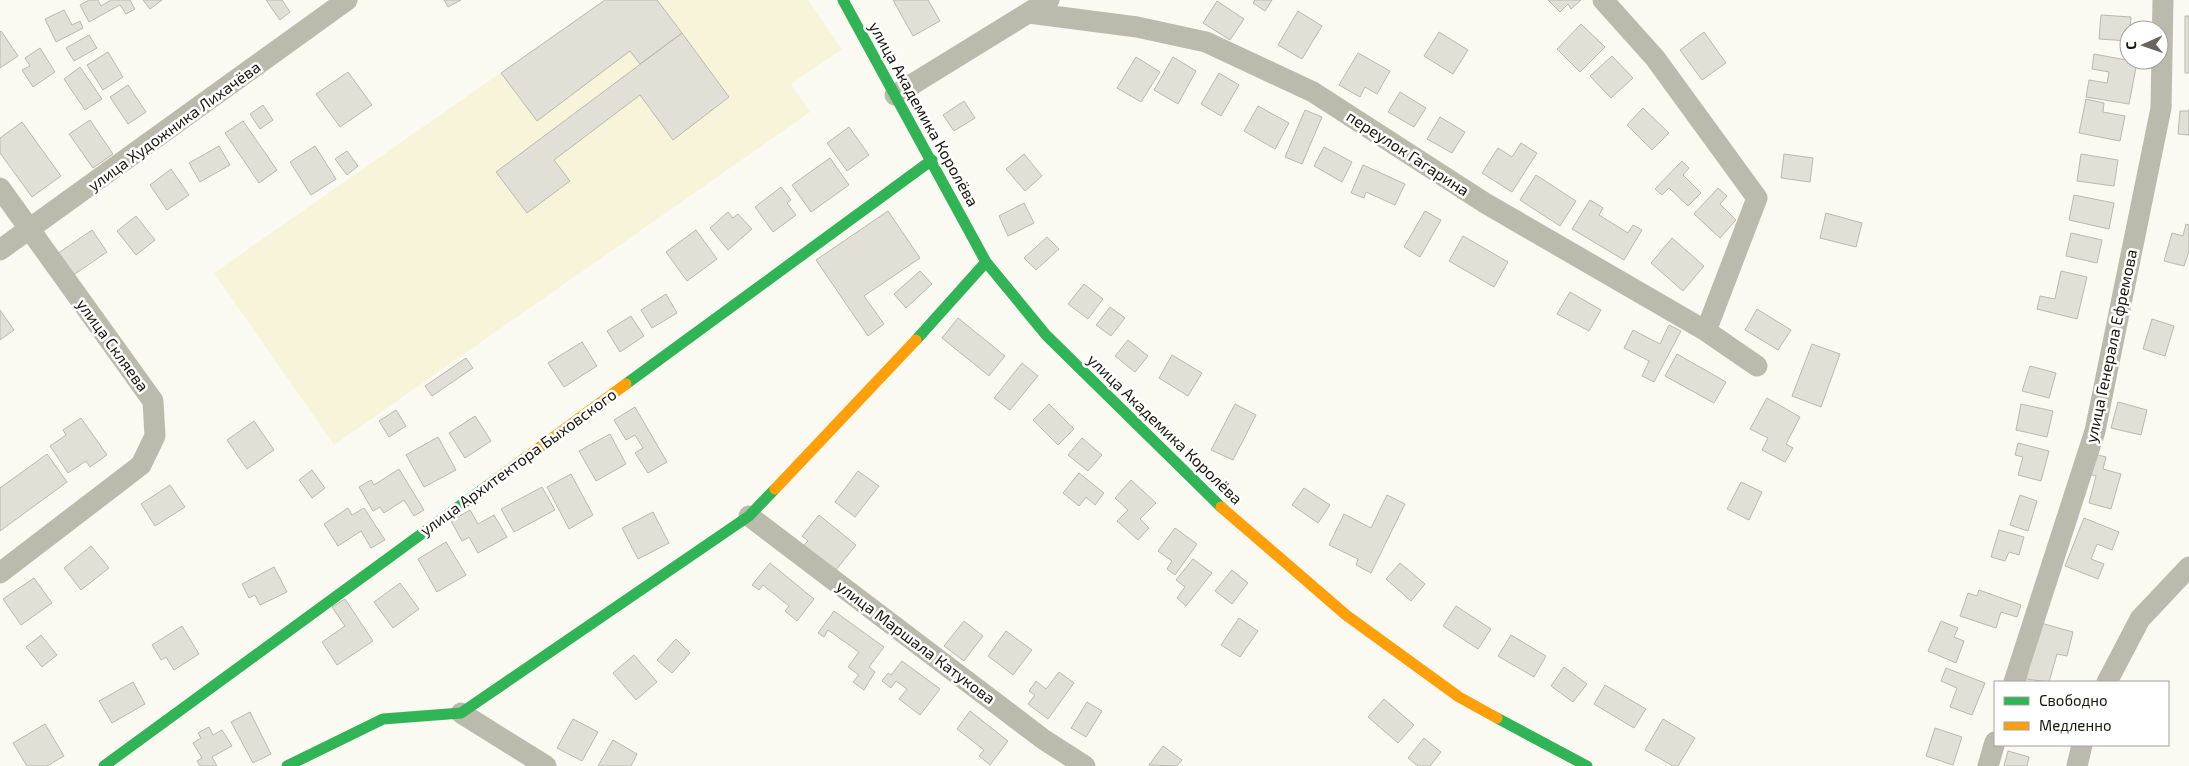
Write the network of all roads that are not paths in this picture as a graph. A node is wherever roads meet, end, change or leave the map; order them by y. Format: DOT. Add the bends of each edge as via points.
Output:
graph roads {
  1 [pos="347,0"];
  2 [pos="843,0"];
  3 [pos="1049,0"];
  4 [pos="1604,0"];
  5 [pos="2164,0"];
  6 [pos="1029,13"];
  7 [pos="895,95"];
  8 [pos="932,160"];
  9 [pos="0,188"];
  10 [pos="31,230"];
  11 [pos="0,250"];
  12 [pos="986,262"];
  13 [pos="1706,331"];
  14 [pos="1757,366"];
  15 [pos="749,516"];
  16 [pos="2189,567"];
  17 [pos="0,573"];
  18 [pos="2014,681"];
  19 [pos="2108,681"];
  20 [pos="461,713"];
  21 [pos="1994,745"];
  22 [pos="2082,746"];
  23 [pos="104,766"];
  24 [pos="287,766"];
  25 [pos="546,766"];
  26 [pos="1085,766"];
  27 [pos="1587,766"];
  28 [pos="1988,766"];
  29 [pos="2077,766"];
  1 -- 10 [label="street, улица Художника Лихачёва"];
  2 -- 7 [label="street, улица Академика Королёва"];
  3 -- 6 [label="street"];
  4 -- 13 [label="street" via="1655,58 1757,198"];
  5 -- 18 [label="street, улица Генерала Ефремова" via="2160,108 2095,431"];
  6 -- 7 [label="street"];
  6 -- 13 [label="street, переулок Гагарина" via="1206,42 1313,92 1485,203"];
  7 -- 8 [label="street, улица Академика Королёва"];
  8 -- 12 [label="street, улица Академика Королёва"];
  8 -- 23 [label="street, улица Архитектора Быховского"];
  9 -- 10 [label="street, улица Скляева"];
  10 -- 11 [label="street, улица Художника Лихачёва"];
  10 -- 17 [label="street, улица Скляева" via="153,401 155,436 141,465"];
  12 -- 15 [label="street"];
  12 -- 27 [label="street, улица Академика Королёва" via="1046,335 1225,511 1346,615 1459,697"];
  13 -- 14 [label="street, переулок Гагарина"];
  15 -- 20 [label="street"];
  15 -- 26 [label="street, улица Маршала Катукова" via="1043,739"];
  16 -- 19 [label="street" via="2140,619"];
  20 -- 24 [label="street" via="383,719"];
  20 -- 25 [label="street"];
  21 -- 28 [label="street"];
  22 -- 29 [label="street"];
}
